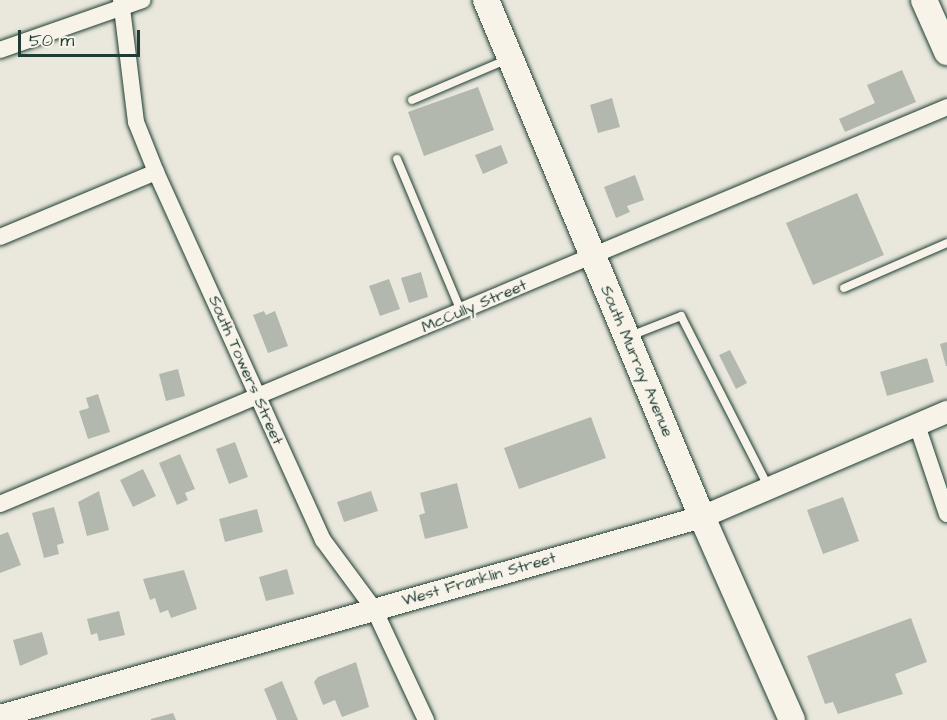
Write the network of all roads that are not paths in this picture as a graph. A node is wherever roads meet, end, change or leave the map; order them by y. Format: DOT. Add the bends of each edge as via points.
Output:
graph roads {
  1 [pos="143,0"];
  2 [pos="486,0"];
  3 [pos="924,0"];
  4 [pos="123,4"];
  5 [pos="0,50"];
  6 [pos="947,52"];
  7 [pos="510,58"];
  8 [pos="412,100"];
  9 [pos="947,107"];
  10 [pos="397,159"];
  11 [pos="156,172"];
  12 [pos="0,237"];
  13 [pos="947,243"];
  14 [pos="593,256"];
  15 [pos="844,288"];
  16 [pos="461,311"];
  17 [pos="627,337"];
  18 [pos="257,396"];
  19 [pos="947,412"];
  20 [pos="917,425"];
  21 [pos="769,488"];
  22 [pos="0,504"];
  23 [pos="947,514"];
  24 [pos="702,517"];
  25 [pos="374,609"];
  26 [pos="0,716"];
  27 [pos="426,720"];
  28 [pos="792,720"];
  1 -- 4 [label="street"];
  2 -- 7 [label="main road, South Murray Avenue"];
  3 -- 6 [label="main road"];
  4 -- 5 [label="street"];
  4 -- 11 [label="street, South Towers Street" via="128,77 136,122"];
  7 -- 8 [label="lane"];
  7 -- 14 [label="main road, South Murray Avenue"];
  9 -- 14 [label="street, McCully Street"];
  10 -- 16 [label="lane"];
  11 -- 12 [label="street"];
  11 -- 18 [label="street, South Towers Street"];
  13 -- 15 [label="lane"];
  14 -- 16 [label="street, McCully Street"];
  14 -- 17 [label="main road, South Murray Avenue"];
  16 -- 18 [label="street, McCully Street"];
  17 -- 21 [label="lane" via="681,316"];
  17 -- 24 [label="main road, South Murray Avenue"];
  18 -- 22 [label="street, McCully Street"];
  18 -- 25 [label="street, South Towers Street" via="323,540"];
  19 -- 20 [label="street, West Franklin Street"];
  20 -- 21 [label="street, West Franklin Street"];
  20 -- 23 [label="street"];
  21 -- 24 [label="street, West Franklin Street"];
  24 -- 25 [label="street, West Franklin Street"];
  24 -- 28 [label="main road, South Murray Avenue"];
  25 -- 26 [label="street, West Franklin Street"];
  25 -- 27 [label="street, South Towers Street"];
}
